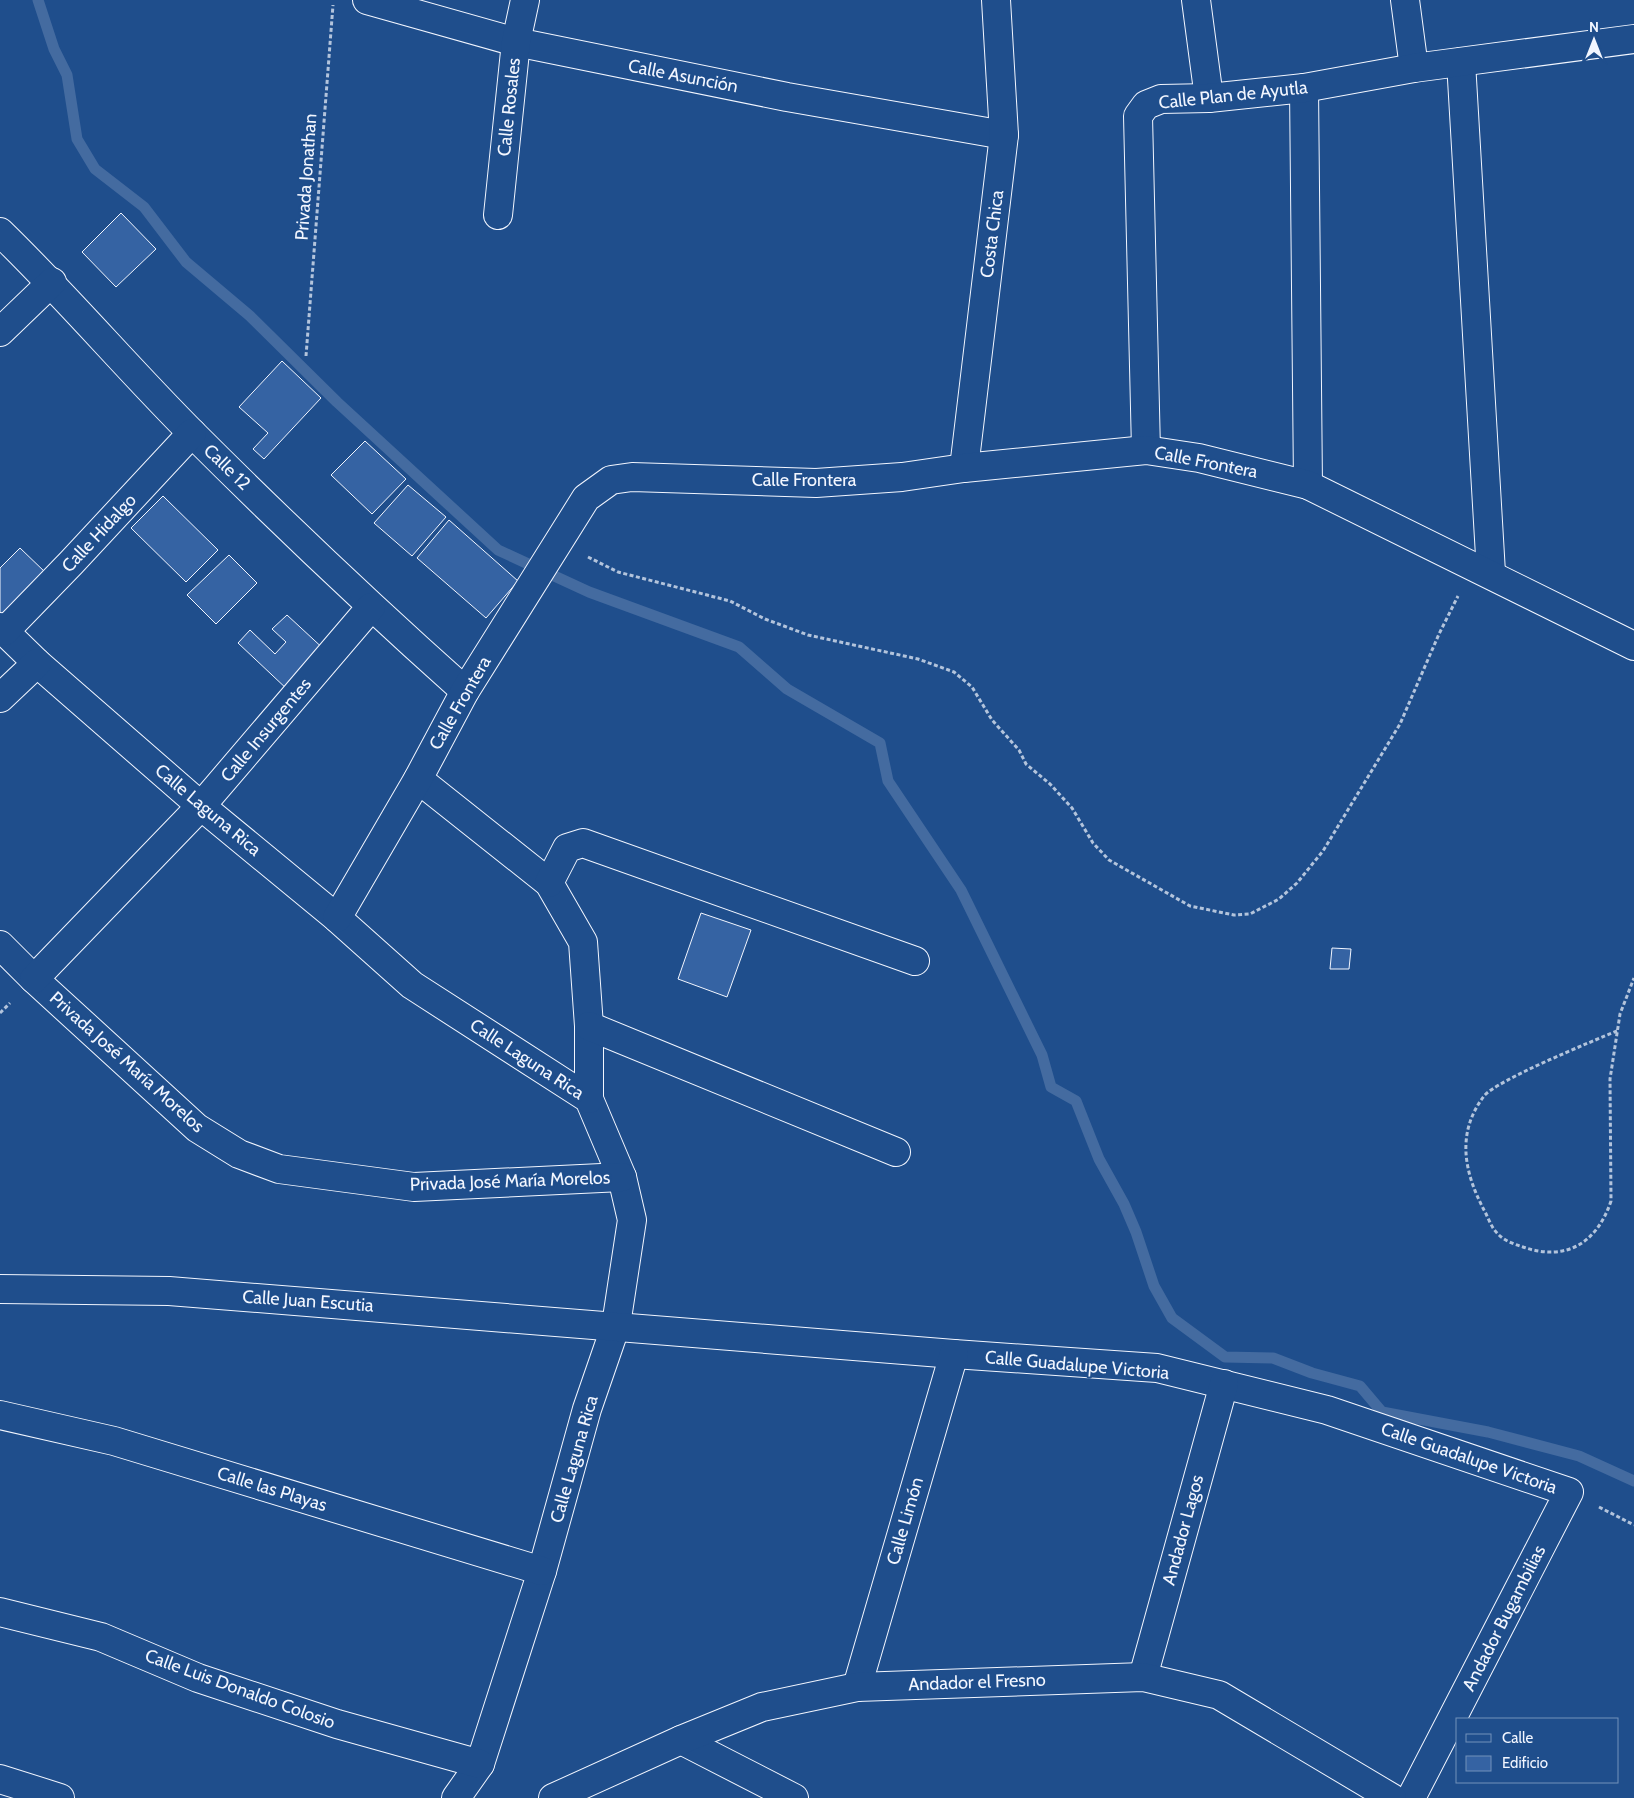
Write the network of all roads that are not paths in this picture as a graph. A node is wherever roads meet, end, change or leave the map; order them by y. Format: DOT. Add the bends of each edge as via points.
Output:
graph roads {
  1 [pos="367,0"];
  2 [pos="525,0"];
  3 [pos="996,0"];
  4 [pos="1196,0"];
  5 [pos="1405,0"];
  6 [pos="1634,39"];
  7 [pos="516,42"];
  8 [pos="1461,62"];
  9 [pos="1414,68"];
  10 [pos="1304,88"];
  11 [pos="1209,98"];
  12 [pos="1004,135"];
  13 [pos="498,215"];
  14 [pos="0,232"];
  15 [pos="52,282"];
  16 [pos="0,332"];
  17 [pos="192,432"];
  18 [pos="1146,450"];
  19 [pos="964,468"];
  20 [pos="1308,484"];
  21 [pos="1482,569"];
  22 [pos="371,607"];
  23 [pos="2,629"];
  24 [pos="1634,646"];
  25 [pos="38,663"];
  26 [pos="465,691"];
  27 [pos="0,698"];
  28 [pos="418,779"];
  29 [pos="201,806"];
  30 [pos="550,883"];
  31 [pos="337,918"];
  32 [pos="0,946"];
  33 [pos="915,961"];
  34 [pos="34,979"];
  35 [pos="589,1026"];
  36 [pos="589,1099"];
  37 [pos="896,1152"];
  38 [pos="622,1177"];
  39 [pos="0,1289"];
  40 [pos="616,1325"];
  41 [pos="954,1354"];
  42 [pos="1224,1384"];
  43 [pos="0,1414"];
  44 [pos="1569,1492"];
  45 [pos="542,1571"];
  46 [pos="0,1612"];
  47 [pos="1143,1677"];
  48 [pos="857,1687"];
  49 [pos="681,1740"];
  50 [pos="480,1764"];
  51 [pos="0,1779"];
  52 [pos="60,1798"];
  53 [pos="456,1798"];
  54 [pos="553,1798"];
  55 [pos="794,1798"];
  56 [pos="1392,1798"];
  57 [pos="1411,1798"];
  1 -- 7 [label="street, Calle Asunción"];
  2 -- 7 [label="street, Calle Rosales"];
  3 -- 12 [label="street, Costa Chica"];
  4 -- 11 [label="street"];
  5 -- 9 [label="street"];
  6 -- 8 [label="street, Calle Plan de Ayutla"];
  7 -- 12 [label="street, Calle Asunción" via="787,97"];
  7 -- 13 [label="street, Calle Rosales"];
  8 -- 9 [label="street, Calle Plan de Ayutla"];
  8 -- 21 [label="street"];
  9 -- 10 [label="street, Calle Plan de Ayutla"];
  10 -- 11 [label="street, Calle Plan de Ayutla"];
  10 -- 20 [label="street"];
  11 -- 18 [label="street, Calle Plan de Ayutla" via="1161,99 1146,105 1138,116"];
  12 -- 19 [label="street, Costa Chica"];
  14 -- 15 [label="street, Calle 12"];
  15 -- 16 [label="street"];
  15 -- 17 [label="street, Calle 12"];
  17 -- 22 [label="street, Calle 12"];
  17 -- 23 [label="street, Calle Hidalgo" via="72,563"];
  18 -- 19 [label="street, Calle Frontera"];
  18 -- 20 [label="street, Calle Frontera" via="1199,458"];
  19 -- 26 [label="street, Calle Frontera" via="902,477 816,483 632,477 611,480 586,498"];
  20 -- 21 [label="street, Calle Frontera"];
  21 -- 24 [label="street, Calle Frontera"];
  22 -- 26 [label="street, Calle 12"];
  22 -- 29 [label="street, Calle Insurgentes"];
  23 -- 25 [label="street, Calle Laguna Rica"];
  25 -- 27 [label="street"];
  25 -- 29 [label="street, Calle Laguna Rica"];
  26 -- 28 [label="street, Calle Frontera"];
  28 -- 30 [label="street"];
  28 -- 31 [label="street, Calle Frontera"];
  29 -- 31 [label="street, Calle Laguna Rica"];
  29 -- 34 [label="street, Calle Insurgentes"];
  30 -- 33 [label="street" via="567,848 584,843"];
  30 -- 35 [label="street" via="583,942"];
  31 -- 36 [label="street, Calle Laguna Rica" via="412,986"];
  32 -- 34 [label="street, Privada José María Morelos"];
  34 -- 38 [label="street, Privada José María Morelos" via="197,1128 239,1154 279,1169 414,1187"];
  35 -- 36 [label="street"];
  35 -- 37 [label="street"];
  36 -- 38 [label="street, Calle Laguna Rica"];
  38 -- 40 [label="street, Calle Laguna Rica" via="632,1220"];
  39 -- 40 [label="street, Calle Juan Escutia" via="169,1291"];
  40 -- 41 [label="street, Calle Guadalupe Victoria"];
  40 -- 45 [label="street, Calle Laguna Rica" via="587,1409"];
  41 -- 42 [label="street, Calle Guadalupe Victoria" via="1157,1368"];
  41 -- 48 [label="street, Calle Limón"];
  42 -- 44 [label="street, Calle Guadalupe Victoria" via="1327,1410"];
  42 -- 47 [label="street, Andador Lagos"];
  43 -- 45 [label="street, Calle las Playas" via="114,1441"];
  44 -- 57 [label="street, Andador Bugambilias"];
  45 -- 50 [label="street, Calle Laguna Rica"];
  46 -- 50 [label="street, Calle Luis Donaldo Colosio" via="101,1637 198,1678 337,1724"];
  47 -- 48 [label="street, Andador el Fresno"];
  47 -- 56 [label="street, Andador el Fresno" via="1220,1695"];
  48 -- 49 [label="street, Andador el Fresno" via="762,1707"];
  49 -- 54 [label="street, Andador el Fresno"];
  49 -- 55 [label="street"];
  50 -- 53 [label="street, Calle Laguna Rica"];
  51 -- 52 [label="street"];
}
